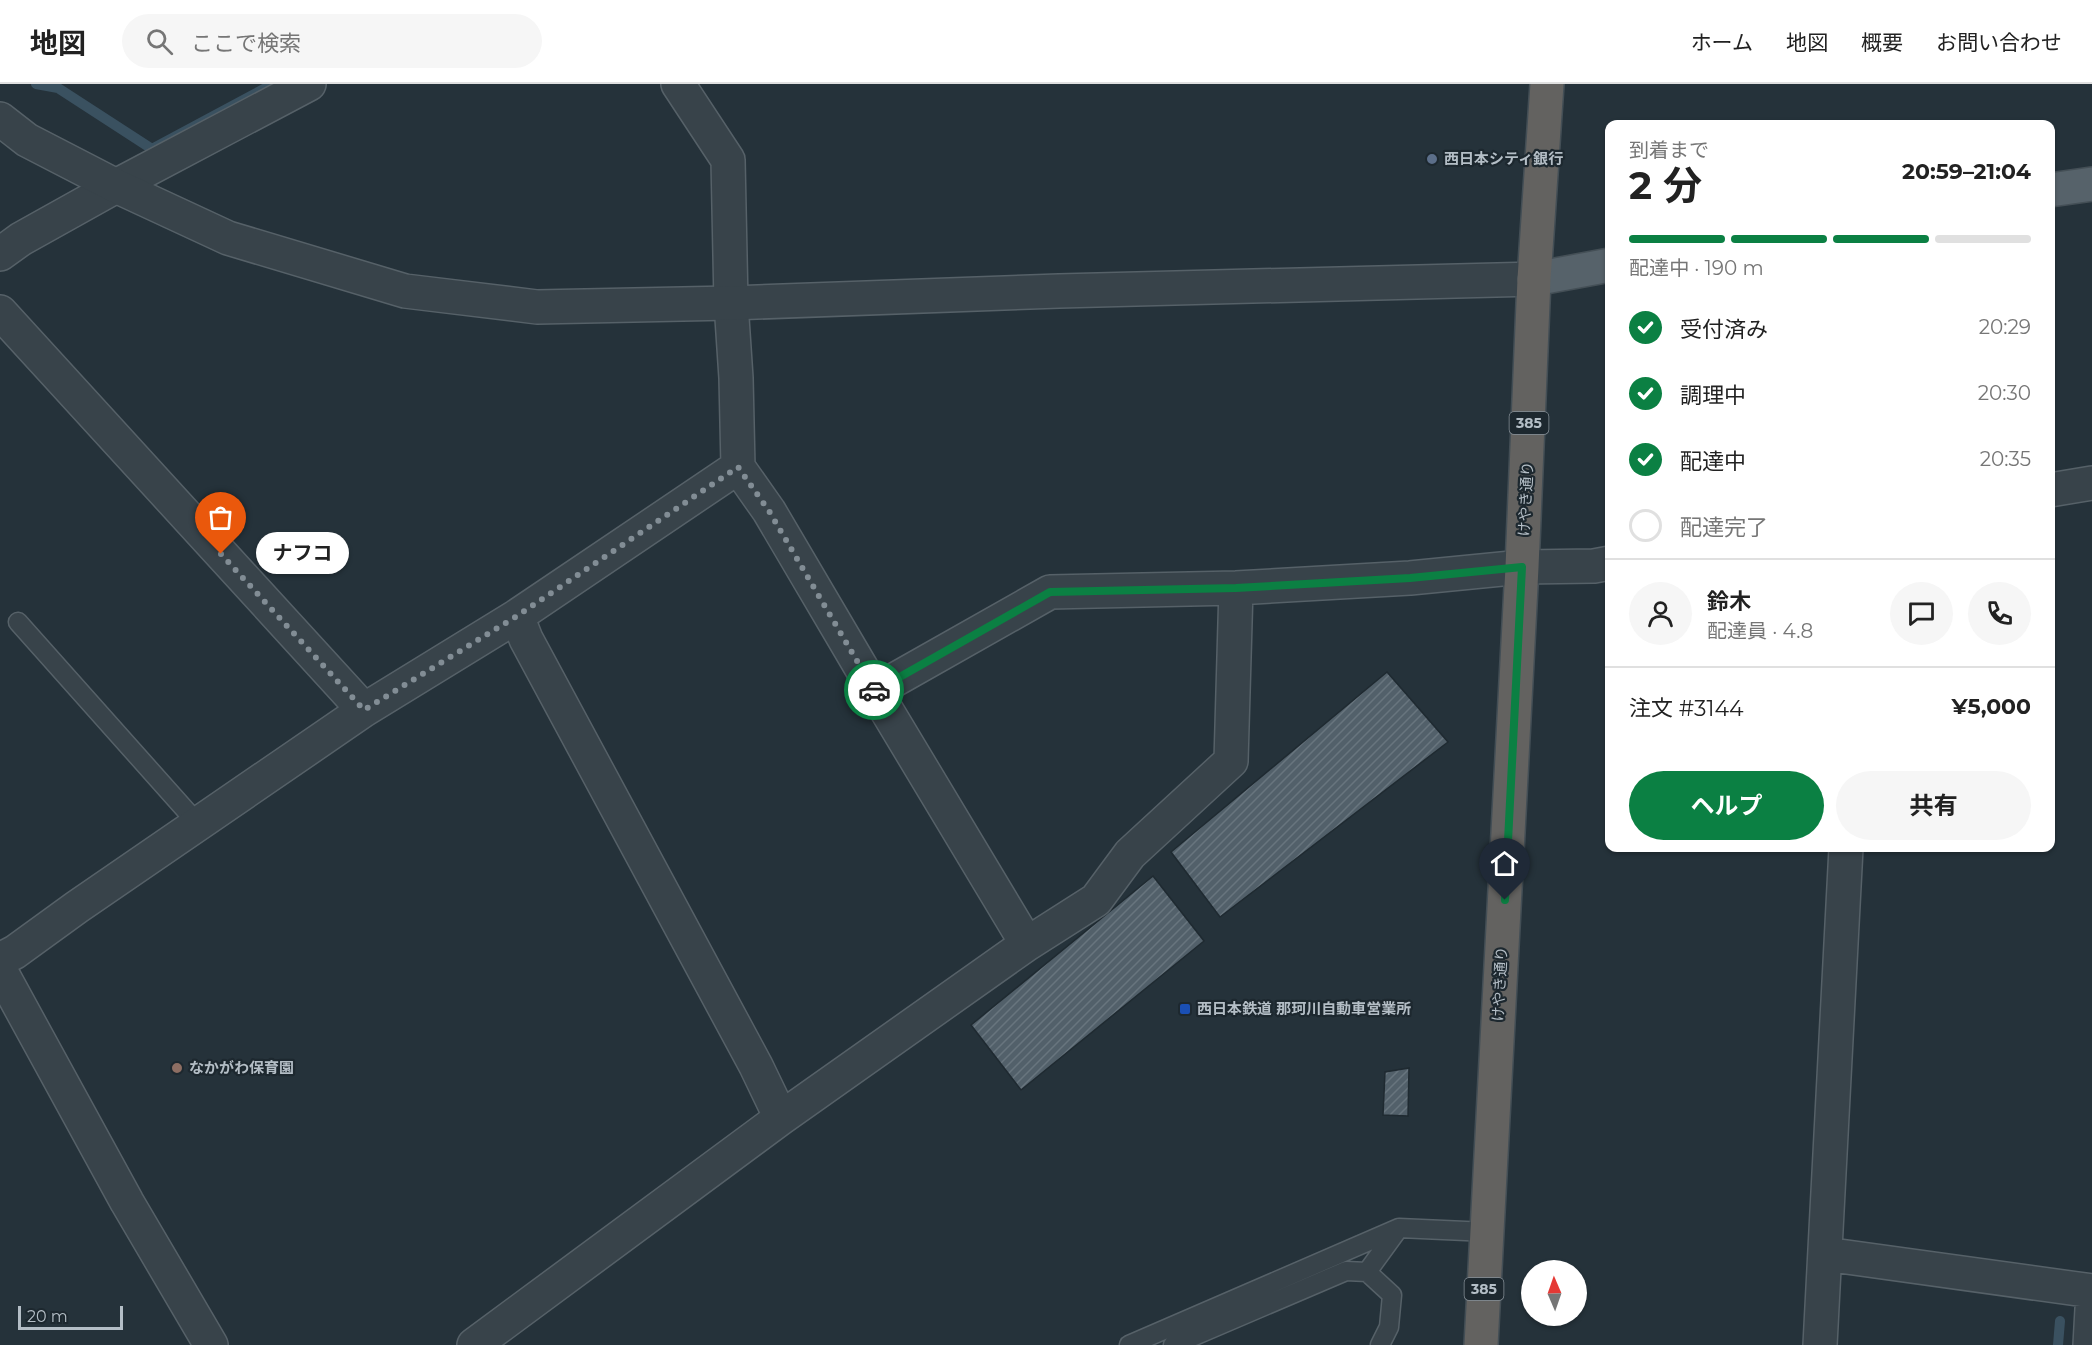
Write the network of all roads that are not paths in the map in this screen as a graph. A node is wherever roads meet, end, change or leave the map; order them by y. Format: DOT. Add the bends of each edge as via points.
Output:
graph roads {
  1 [pos="309,84"];
  2 [pos="678,84"];
  3 [pos="1547,84"];
  4 [pos="0,119"];
  5 [pos="2092,184"];
  6 [pos="116,186"];
  7 [pos="2055,189"];
  8 [pos="0,254"];
  9 [pos="1605,267"];
  10 [pos="1534,279"];
  11 [pos="731,303"];
  12 [pos="0,312"];
  13 [pos="738,467"];
  14 [pos="2092,483"];
  15 [pos="2055,489"];
  16 [pos="1605,564"];
  17 [pos="1522,567"];
  18 [pos="1236,588"];
  19 [pos="517,616"];
  20 [pos="18,622"];
  21 [pos="875,691"];
  22 [pos="364,710"];
  23 [pos="198,824"];
  24 [pos="1846,852"];
  25 [pos="1027,944"];
  26 [pos="0,960"];
  27 [pos="0,970"];
  28 [pos="781,1118"];
  29 [pos="1399,1228"];
  30 [pos="1488,1232"];
  31 [pos="1825,1254"];
  32 [pos="1346,1271"];
  33 [pos="1298,1272"];
  34 [pos="1367,1272"];
  35 [pos="2092,1291"];
  36 [pos="2092,1309"];
  37 [pos="211,1345"];
  38 [pos="474,1345"];
  39 [pos="1129,1345"];
  40 [pos="1173,1345"];
  41 [pos="1380,1345"];
  42 [pos="1481,1345"];
  43 [pos="1820,1345"];
  44 [pos="2090,1345"];
  1 -- 6 [label="street"];
  2 -- 11 [label="street" via="728,160"];
  3 -- 10 [label="highway, けやき通り / 385"];
  4 -- 6 [label="street" via="27,140"];
  5 -- 7 [label="main road"];
  6 -- 8 [label="street"];
  6 -- 11 [label="street" via="228,238 405,291 537,307"];
  9 -- 10 [label="main road"];
  10 -- 11 [label="street"];
  10 -- 17 [label="highway, けやき通り / 385"];
  11 -- 13 [label="street"];
  12 -- 22 [label="street"];
  13 -- 19 [label="street"];
  13 -- 21 [label="street" via="769,511"];
  14 -- 15 [label="street"];
  16 -- 17 [label="street"];
  17 -- 18 [label="street"];
  17 -- 30 [label="highway, けやき通り / 385"];
  18 -- 21 [label="street" via="1050,592"];
  18 -- 25 [label="street" via="1232,761 1130,855 1096,900"];
  19 -- 22 [label="street"];
  19 -- 28 [label="street"];
  20 -- 23 [label="lane"];
  21 -- 25 [label="street"];
  22 -- 23 [label="street"];
  23 -- 26 [label="street"];
  24 -- 31 [label="street"];
  25 -- 28 [label="street"];
  27 -- 37 [label="street" via="127,1202"];
  28 -- 38 [label="street"];
  29 -- 30 [label="lane"];
  29 -- 33 [label="lane"];
  29 -- 34 [label="lane"];
  30 -- 42 [label="highway, けやき通り / 385"];
  31 -- 35 [label="street"];
  31 -- 43 [label="street"];
  32 -- 33 [label="lane"];
  32 -- 34 [label="lane"];
  32 -- 40 [label="lane"];
  33 -- 39 [label="lane"];
  34 -- 41 [label="lane" via="1392,1295 1389,1327"];
  36 -- 44 [label="street"];
}
